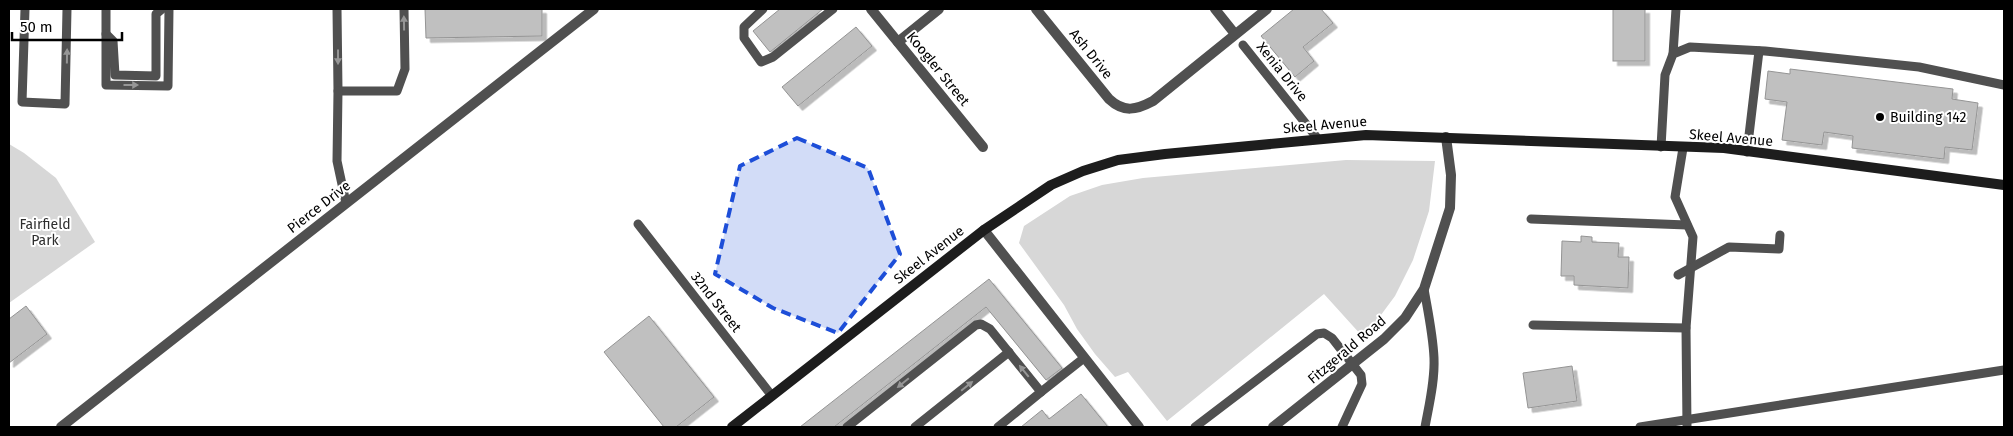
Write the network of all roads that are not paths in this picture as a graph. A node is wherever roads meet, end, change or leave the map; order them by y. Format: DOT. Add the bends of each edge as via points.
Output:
graph roads {
  1 [pos="25,9"];
  2 [pos="67,9"];
  3 [pos="106,9"];
  4 [pos="162,9"];
  5 [pos="168,9"];
  6 [pos="337,9"];
  7 [pos="404,9"];
  8 [pos="594,9"];
  9 [pos="763,9"];
  10 [pos="833,9"];
  11 [pos="871,9"];
  12 [pos="939,9"];
  13 [pos="1036,9"];
  14 [pos="1215,9"];
  15 [pos="1267,9"];
  16 [pos="1676,9"];
  17 [pos="106,34"];
  18 [pos="1235,34"];
  19 [pos="898,42"];
  20 [pos="1243,45"];
  21 [pos="1759,51"];
  22 [pos="1673,54"];
  23 [pos="2004,85"];
  24 [pos="338,91"];
  25 [pos="1446,137"];
  26 [pos="1318,139"];
  27 [pos="1661,147"];
  28 [pos="984,148"];
  29 [pos="1683,148"];
  30 [pos="1747,152"];
  31 [pos="2004,185"];
  32 [pos="346,203"];
  33 [pos="1531,219"];
  34 [pos="638,224"];
  35 [pos="1688,225"];
  36 [pos="984,230"];
  37 [pos="1780,235"];
  38 [pos="1690,268"];
  39 [pos="1678,275"];
  40 [pos="1424,289"];
  41 [pos="1533,325"];
  42 [pos="1686,328"];
  43 [pos="1009,352"];
  44 [pos="1084,358"];
  45 [pos="1353,364"];
  46 [pos="2004,370"];
  47 [pos="1041,392"];
  48 [pos="772,396"];
  49 [pos="1687,424"];
  50 [pos="61,427"];
  51 [pos="732,427"];
  52 [pos="848,427"];
  53 [pos="915,427"];
  54 [pos="998,427"];
  55 [pos="1139,427"];
  56 [pos="1195,427"];
  57 [pos="1273,427"];
  58 [pos="1342,427"];
  59 [pos="1425,427"];
  60 [pos="1640,427"];
  1 -- 2 [label="lane, one-way" via="22,102 66,104"];
  3 -- 17 [label="lane"];
  4 -- 17 [label="lane" via="156,14 156,76 115,75 113,41"];
  17 -- 5 [label="lane, one-way" via="106,85 168,86"];
  6 -- 24 [label="lane, one-way"];
  24 -- 7 [label="lane, one-way" via="397,91 406,69"];
  8 -- 32 [label="street, Pierce Drive"];
  9 -- 10 [label="lane" via="744,27 744,38 761,62 773,57"];
  11 -- 19 [label="street, Koogler Street"];
  12 -- 19 [label="street"];
  13 -- 18 [label="street, Ash Drive" via="1109,99 1118,107 1128,109 1141,108 1153,101"];
  14 -- 18 [label="street"];
  15 -- 18 [label="street"];
  16 -- 22 [label="lane"];
  19 -- 28 [label="street, Koogler Street"];
  20 -- 26 [label="lane, Xenia Drive"];
  21 -- 22 [label="lane" via="1690,47"];
  21 -- 23 [label="lane" via="1919,67"];
  21 -- 30 [label="lane"];
  22 -- 27 [label="lane" via="1665,75"];
  24 -- 32 [label="lane" via="337,161"];
  25 -- 26 [label="street, Skeel Avenue" via="1366,135"];
  25 -- 27 [label="street, Skeel Avenue"];
  25 -- 40 [label="street, Fitzgerald Road" via="1451,174 1450,208"];
  26 -- 36 [label="street, Skeel Avenue" via="1165,154 1103,164 1051,185"];
  27 -- 29 [label="street, Skeel Avenue"];
  29 -- 30 [label="street, Skeel Avenue" via="1724,148"];
  29 -- 35 [label="lane" via="1675,197"];
  30 -- 31 [label="street, Skeel Avenue"];
  32 -- 50 [label="street, Pierce Drive"];
  33 -- 35 [label="lane"];
  34 -- 48 [label="lane, 32nd Street"];
  35 -- 38 [label="lane" via="1692,237"];
  36 -- 44 [label="street"];
  36 -- 48 [label="street, Skeel Avenue"];
  37 -- 38 [label="lane" via="1779,250 1729,246"];
  38 -- 39 [label="lane"];
  38 -- 42 [label="lane"];
  40 -- 45 [label="street, Fitzgerald Road" via="1405,318"];
  40 -- 59 [label="lane" via="1435,360"];
  41 -- 42 [label="lane"];
  42 -- 49 [label="lane"];
  47 -- 43 [label="lane, one-way"];
  43 -- 52 [label="lane, one-way" via="986,325 976,325"];
  53 -- 43 [label="lane, one-way"];
  44 -- 47 [label="lane"];
  44 -- 55 [label="street"];
  45 -- 56 [label="lane" via="1332,338 1324,333 1316,334"];
  45 -- 57 [label="street, Fitzgerald Road"];
  45 -- 58 [label="lane" via="1361,375 1362,384"];
  46 -- 49 [label="lane"];
  47 -- 54 [label="lane"];
  48 -- 51 [label="street, Skeel Avenue"];
  49 -- 60 [label="lane"];
}
